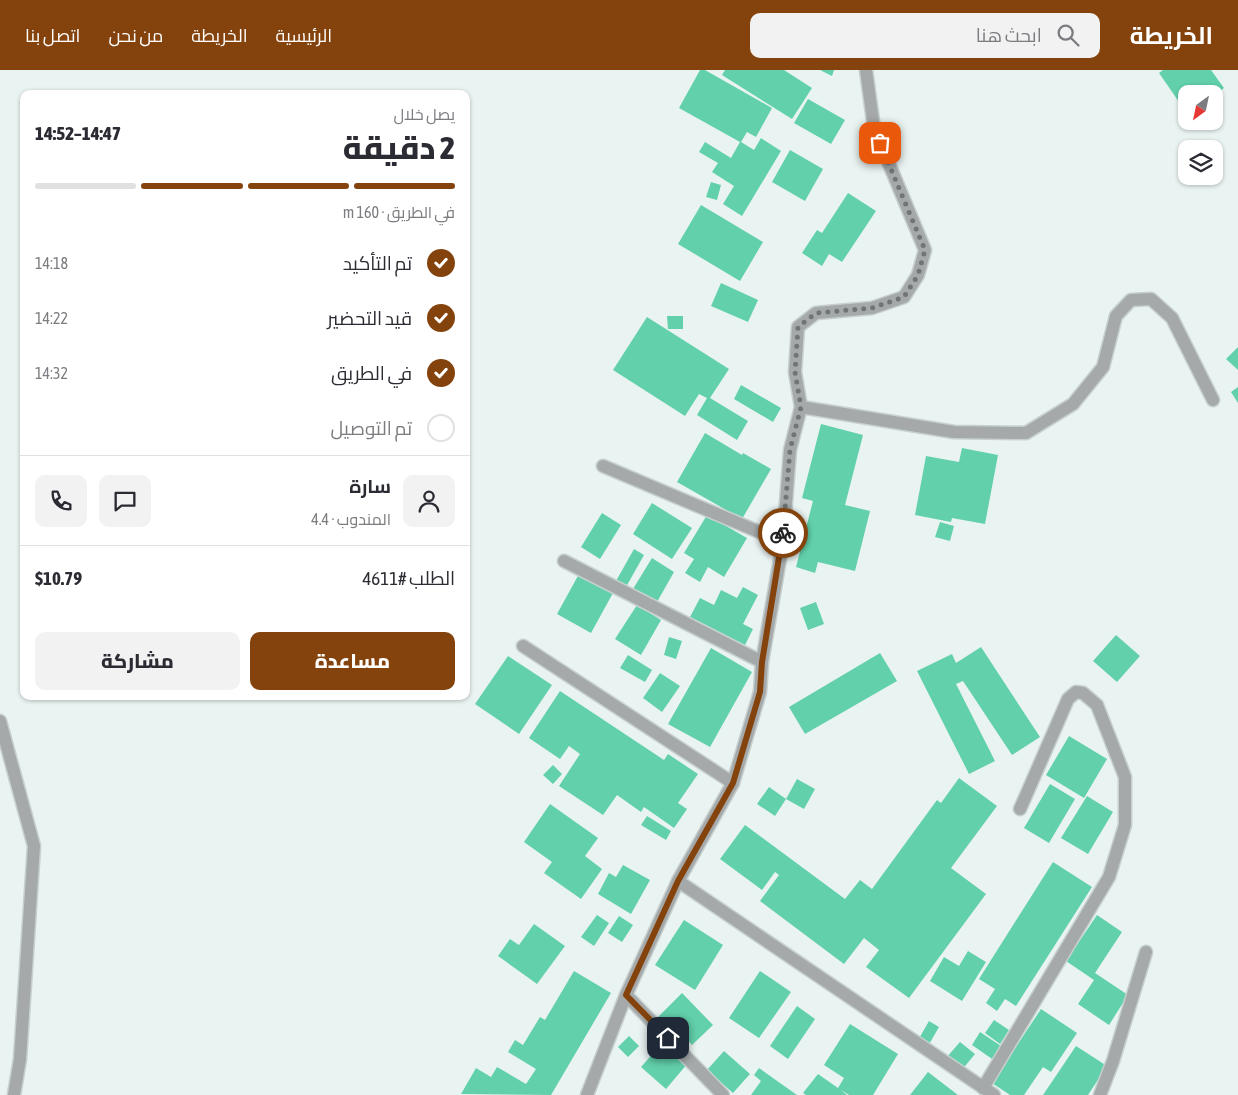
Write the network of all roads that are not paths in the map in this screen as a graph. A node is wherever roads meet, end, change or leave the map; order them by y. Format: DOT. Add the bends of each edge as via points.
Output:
graph roads {
  1 [pos="866,70"];
  2 [pos="1213,400"];
  3 [pos="801,407"];
  4 [pos="603,466"];
  5 [pos="783,542"];
  6 [pos="564,561"];
  7 [pos="524,646"];
  8 [pos="762,662"];
  9 [pos="0,721"];
  10 [pos="733,783"];
  11 [pos="1020,809"];
  12 [pos="678,881"];
  13 [pos="1146,952"];
  14 [pos="626,995"];
  15 [pos="989,1092"];
  16 [pos="14,1095"];
  17 [pos="587,1095"];
  18 [pos="723,1095"];
  19 [pos="1100,1095"];
  1 -- 3 [label="street" via="874,128 925,250 918,275 904,297 872,308 816,313 798,327 795,372"];
  2 -- 3 [label="street" via="1172,318 1151,299 1130,300 1116,316 1103,367 1073,404 1026,433 954,432"];
  3 -- 5 [label="street" via="790,450"];
  4 -- 5 [label="street"];
  5 -- 8 [label="street"];
  6 -- 8 [label="street"];
  7 -- 10 [label="street"];
  8 -- 10 [label="street" via="760,692"];
  9 -- 16 [label="street" via="34,846 20,1059"];
  10 -- 12 [label="street"];
  11 -- 15 [label="street" via="1068,699 1076,692 1083,693 1096,705 1125,777 1124,826 1109,877"];
  12 -- 14 [label="street"];
  12 -- 15 [label="street"];
  13 -- 19 [label="street"];
  14 -- 17 [label="street"];
  14 -- 18 [label="street"];
}
